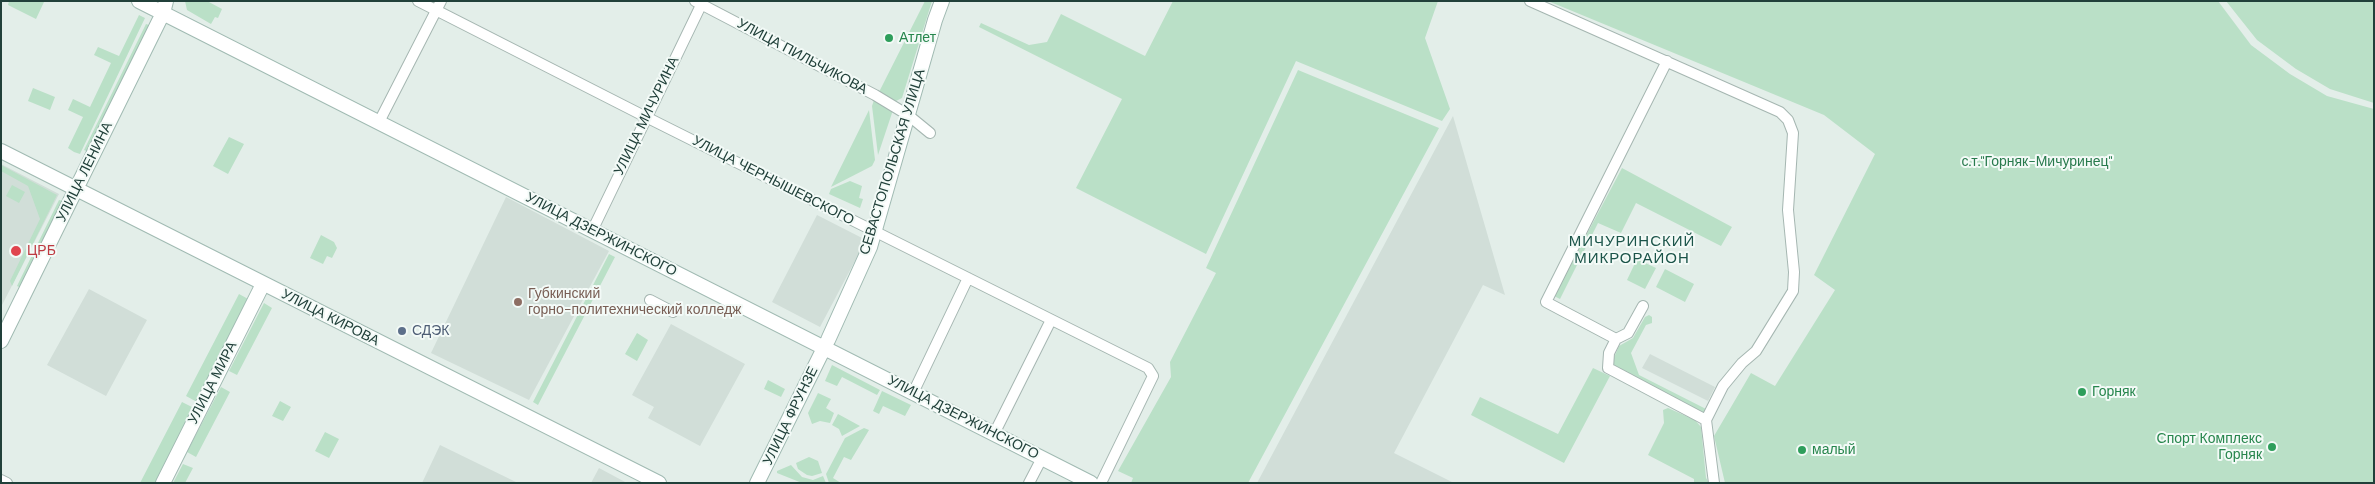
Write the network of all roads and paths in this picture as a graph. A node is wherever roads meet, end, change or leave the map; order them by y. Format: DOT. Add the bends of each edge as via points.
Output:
graph roads {
  1 [pos="139,1"];
  2 [pos="418,1"];
  3 [pos="942,1"];
  4 [pos="1530,1"];
  5 [pos="700,2"];
  6 [pos="438,6"];
  7 [pos="164,7"];
  8 [pos="1667,61"];
  9 [pos="908,114"];
  10 [pos="646,117"];
  11 [pos="379,122"];
  12 [pos="930,133"];
  13 [pos="1,151"];
  14 [pos="77,190"];
  15 [pos="592,231"];
  16 [pos="874,232"];
  17 [pos="968,278"];
  18 [pos="263,284"];
  19 [pos="650,300"];
  20 [pos="1643,306"];
  21 [pos="673,312"];
  22 [pos="1051,320"];
  23 [pos="1616,339"];
  24 [pos="1,341"];
  25 [pos="824,348"];
  26 [pos="913,393"];
  27 [pos="1706,420"];
  28 [pos="994,434"];
  29 [pos="1042,458"];
  30 [pos="1,480"];
  31 [pos="7,483"];
  32 [pos="163,483"];
  33 [pos="658,483"];
  34 [pos="757,483"];
  35 [pos="1030,483"];
  36 [pos="1091,483"];
  37 [pos="1101,483"];
  38 [pos="1714,483"];
  1 -- 7 [label="main road, УЛИЦА ДЗЕРЖИНСКОГО"];
  2 -- 6 [label="street, УЛИЦА ЧЕРНЫШЕВСКОГО"];
  3 -- 9 [label="main road, СЕВАСТОПОЛЬСКАЯ УЛИЦА"];
  4 -- 8 [label="street"];
  5 -- 9 [label="street, УЛИЦА ПИЛЬЧИКОВА"];
  5 -- 10 [label="street, УЛИЦА МИЧУРИНА"];
  6 -- 10 [label="street, УЛИЦА ЧЕРНЫШЕВСКОГО"];
  6 -- 11 [label="street"];
  7 -- 11 [label="main road, УЛИЦА ДЗЕРЖИНСКОГО"];
  7 -- 14 [label="main road, УЛИЦА ЛЕНИНА"];
  8 -- 23 [label="street" via="1546,302"];
  8 -- 27 [label="street" via="1780,112 1788,120 1793,133 1788,210 1793,291 1756,351 1723,386"];
  9 -- 12 [label="street, УЛИЦА ПИЛЬЧИКОВА"];
  9 -- 16 [label="main road, СЕВАСТОПОЛЬСКАЯ УЛИЦА"];
  10 -- 15 [label="street, УЛИЦА МИЧУРИНА"];
  10 -- 16 [label="street, УЛИЦА ЧЕРНЫШЕВСКОГО"];
  11 -- 15 [label="main road, УЛИЦА ДЗЕРЖИНСКОГО"];
  13 -- 14 [label="main road, УЛИЦА КИРОВА"];
  14 -- 18 [label="main road, УЛИЦА КИРОВА"];
  14 -- 24 [label="main road, УЛИЦА ЛЕНИНА"];
  15 -- 25 [label="main road, УЛИЦА ДЗЕРЖИНСКОГО"];
  16 -- 17 [label="street, УЛИЦА ЧЕРНЫШЕВСКОГО"];
  16 -- 25 [label="main road, СЕВАСТОПОЛЬСКАЯ УЛИЦА"];
  17 -- 22 [label="street, УЛИЦА ЧЕРНЫШЕВСКОГО"];
  17 -- 26 [label="street"];
  18 -- 32 [label="main road, УЛИЦА МИРА"];
  18 -- 33 [label="main road, УЛИЦА КИРОВА"];
  19 -- 21 [label="street"];
  20 -- 23 [label="street" via="1628,333"];
  22 -- 28 [label="street"];
  22 -- 37 [label="street, УЛИЦА ЧЕРНЫШЕВСКОГО" via="1148,368 1153,376"];
  23 -- 27 [label="street" via="1608,368"];
  25 -- 26 [label="main road, УЛИЦА ДЗЕРЖИНСКОГО"];
  25 -- 34 [label="main road, УЛИЦА ФРУНЗЕ"];
  26 -- 28 [label="main road, УЛИЦА ДЗЕРЖИНСКОГО"];
  27 -- 38 [label="street"];
  28 -- 29 [label="main road, УЛИЦА ДЗЕРЖИНСКОГО"];
  29 -- 35 [label="street"];
  29 -- 36 [label="main road, УЛИЦА ДЗЕРЖИНСКОГО"];
  30 -- 31 [label="street"];
}
